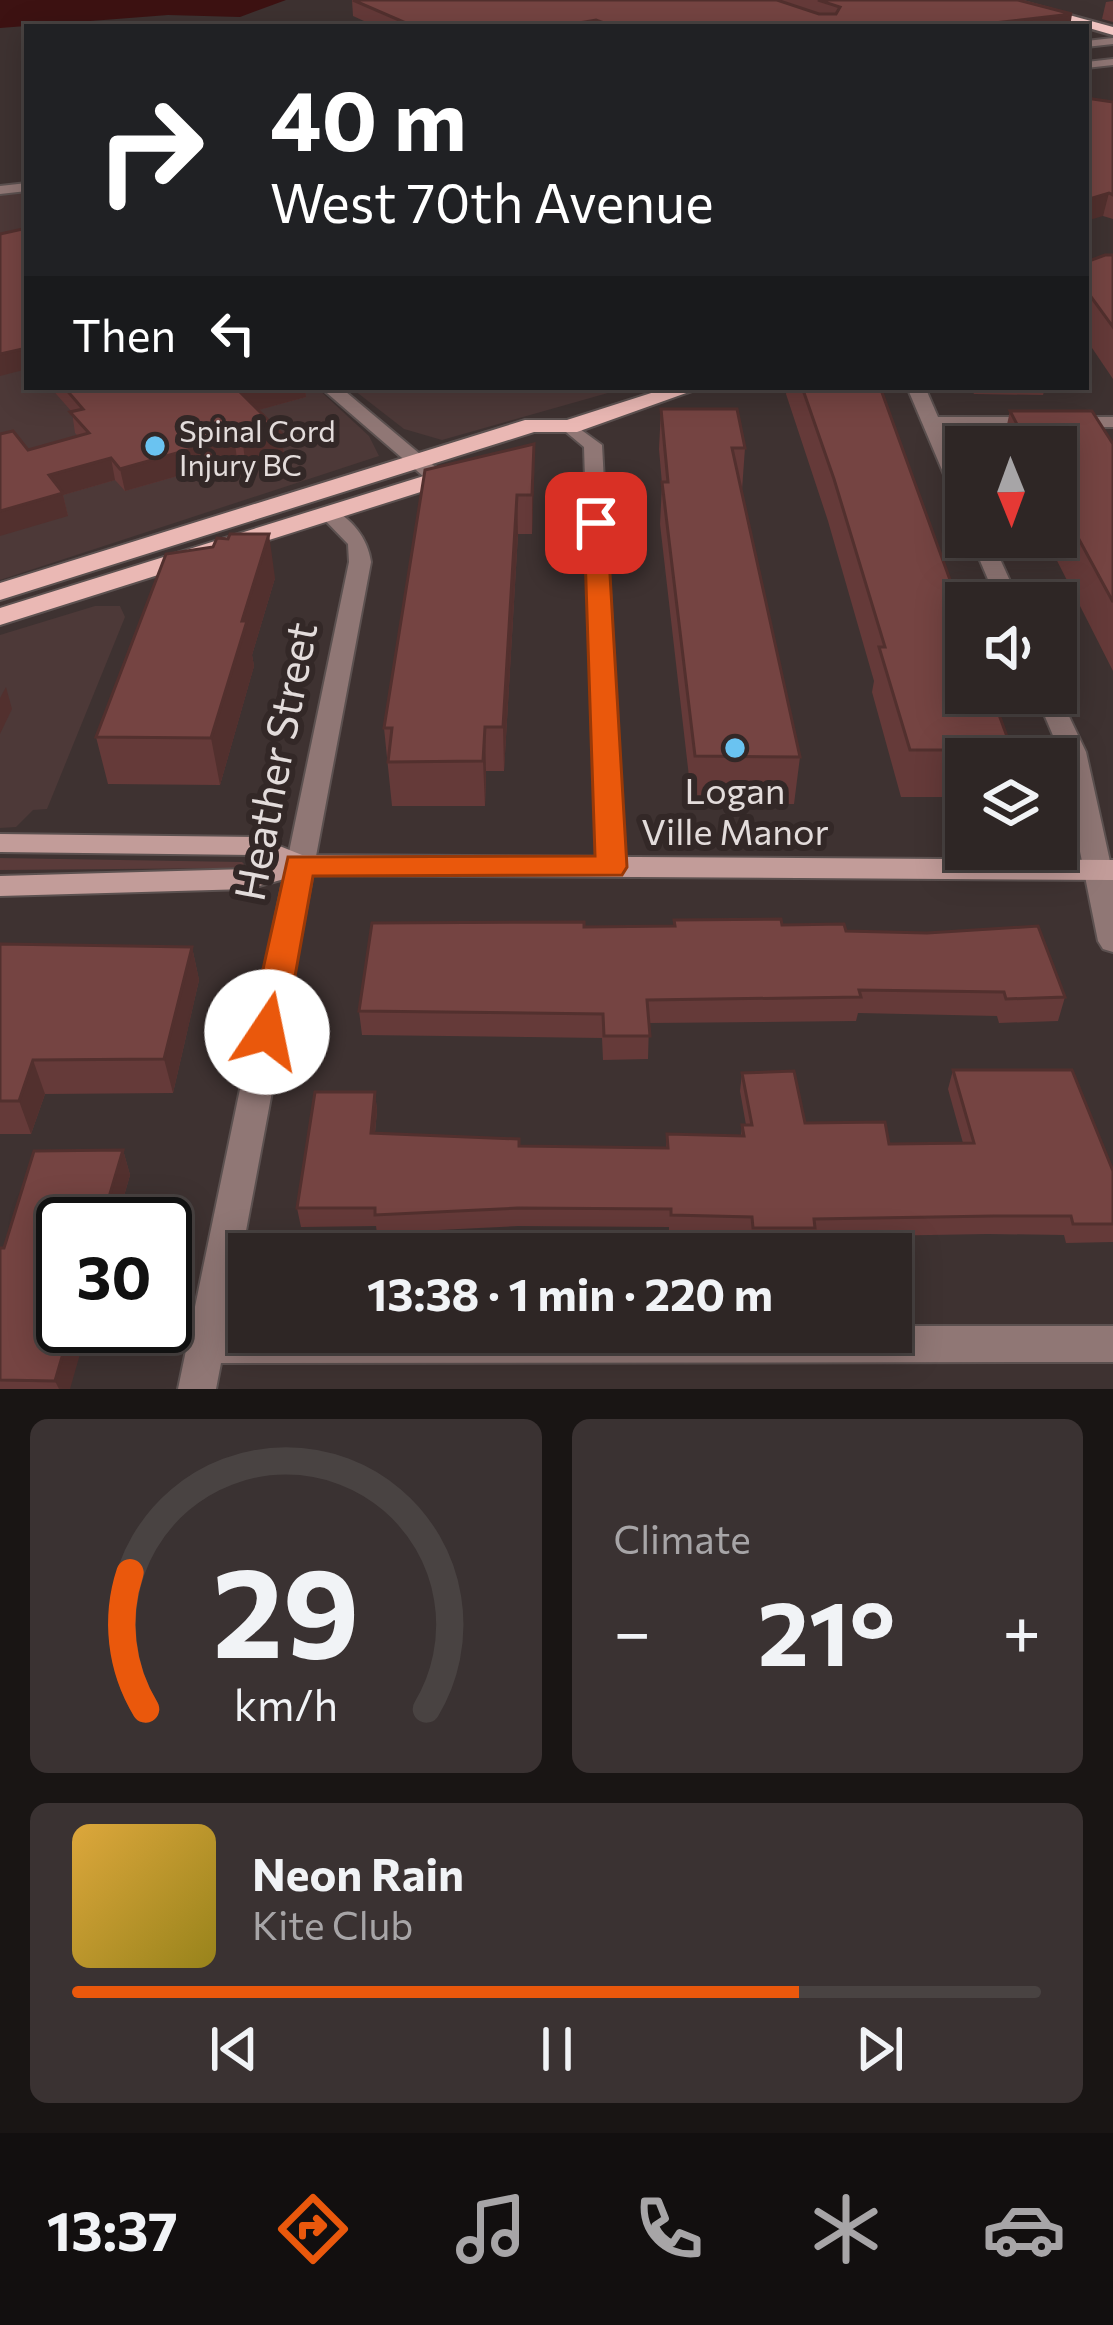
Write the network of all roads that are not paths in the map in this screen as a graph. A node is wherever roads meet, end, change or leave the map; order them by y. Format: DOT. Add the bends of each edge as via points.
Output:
graph roads {
  1 [pos="984,0"];
  2 [pos="999,0"];
  3 [pos="1060,24"];
  4 [pos="1073,24"];
  5 [pos="333,390"];
  6 [pos="683,390"];
  7 [pos="917,390"];
  8 [pos="931,422"];
  9 [pos="1113,422"];
  10 [pos="569,427"];
  11 [pos="945,454"];
  12 [pos="416,460"];
  13 [pos="438,478"];
  14 [pos="329,514"];
  15 [pos="0,592"];
  16 [pos="0,617"];
  17 [pos="1056,714"];
  18 [pos="0,843"];
  19 [pos="299,865"];
  20 [pos="611,867"];
  21 [pos="1104,870"];
  22 [pos="0,886"];
  23 [pos="1113,940"];
  24 [pos="1113,1344"];
  25 [pos="206,1345"];
  26 [pos="197,1389"];
  1 -- 3 [label="highway"];
  2 -- 4 [label="highway"];
  5 -- 12 [label="street"];
  6 -- 10 [label="main road"];
  7 -- 8 [label="street"];
  8 -- 9 [label="street"];
  8 -- 11 [label="street"];
  10 -- 12 [label="main road" via="533,425"];
  10 -- 13 [label="main road" via="552,441"];
  10 -- 20 [label="street" via="593,445"];
  12 -- 13 [label="street"];
  12 -- 15 [label="main road"];
  13 -- 14 [label="main road"];
  14 -- 16 [label="main road"];
  14 -- 19 [label="street, Heather Street" via="358,543 360,562"];
  17 -- 21 [label="street"];
  18 -- 19 [label="main road" via="257,846"];
  19 -- 20 [label="main road"];
  19 -- 22 [label="main road" via="248,879"];
  19 -- 25 [label="street, Heather Street"];
  20 -- 21 [label="main road"];
  21 -- 23 [label="street"];
  24 -- 25 [label="street"];
  25 -- 26 [label="street, Heather Street"];
}
